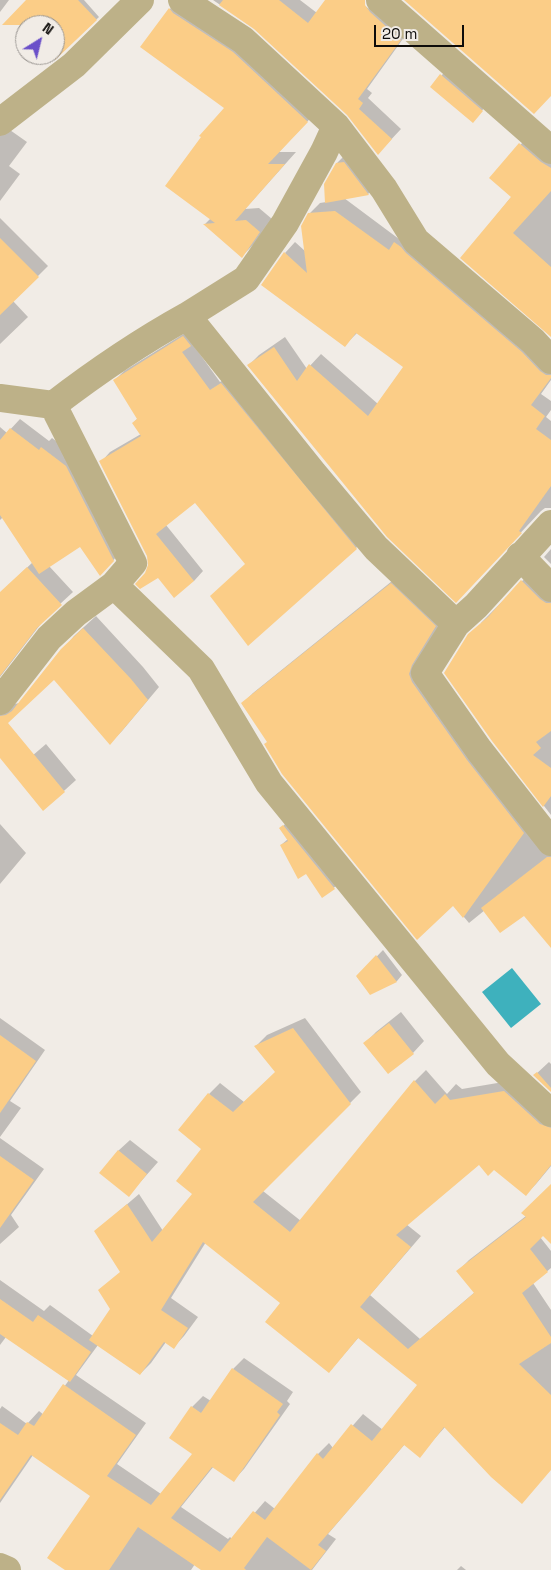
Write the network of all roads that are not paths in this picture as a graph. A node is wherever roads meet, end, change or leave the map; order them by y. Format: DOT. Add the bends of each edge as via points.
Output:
graph roads {
  1 [pos="140,0"];
  2 [pos="182,0"];
  3 [pos="380,0"];
  4 [pos="0,122"];
  5 [pos="336,126"];
  6 [pos="551,150"];
  7 [pos="186,316"];
  8 [pos="551,360"];
  9 [pos="0,398"];
  10 [pos="53,405"];
  11 [pos="551,524"];
  12 [pos="520,556"];
  13 [pos="114,585"];
  14 [pos="551,588"];
  15 [pos="456,624"];
  16 [pos="0,701"];
  17 [pos="551,842"];
  18 [pos="551,1113"];
  19 [pos="0,1567"];
  20 [pos="7,1570"];
  1 -- 4 [label="street" via="74,65"];
  2 -- 5 [label="street" via="243,40"];
  3 -- 6 [label="street"];
  5 -- 7 [label="street" via="285,223 246,279"];
  5 -- 8 [label="street" via="384,189 416,241"];
  7 -- 10 [label="street" via="152,335"];
  7 -- 15 [label="street" via="376,548"];
  9 -- 10 [label="street"];
  10 -- 13 [label="street" via="133,563"];
  11 -- 12 [label="street"];
  12 -- 14 [label="street"];
  12 -- 15 [label="street"];
  13 -- 16 [label="street" via="49,638"];
  13 -- 18 [label="street" via="201,669 269,783 498,1064"];
  15 -- 17 [label="street" via="426,673"];
  19 -- 20 [label="street"];
}
